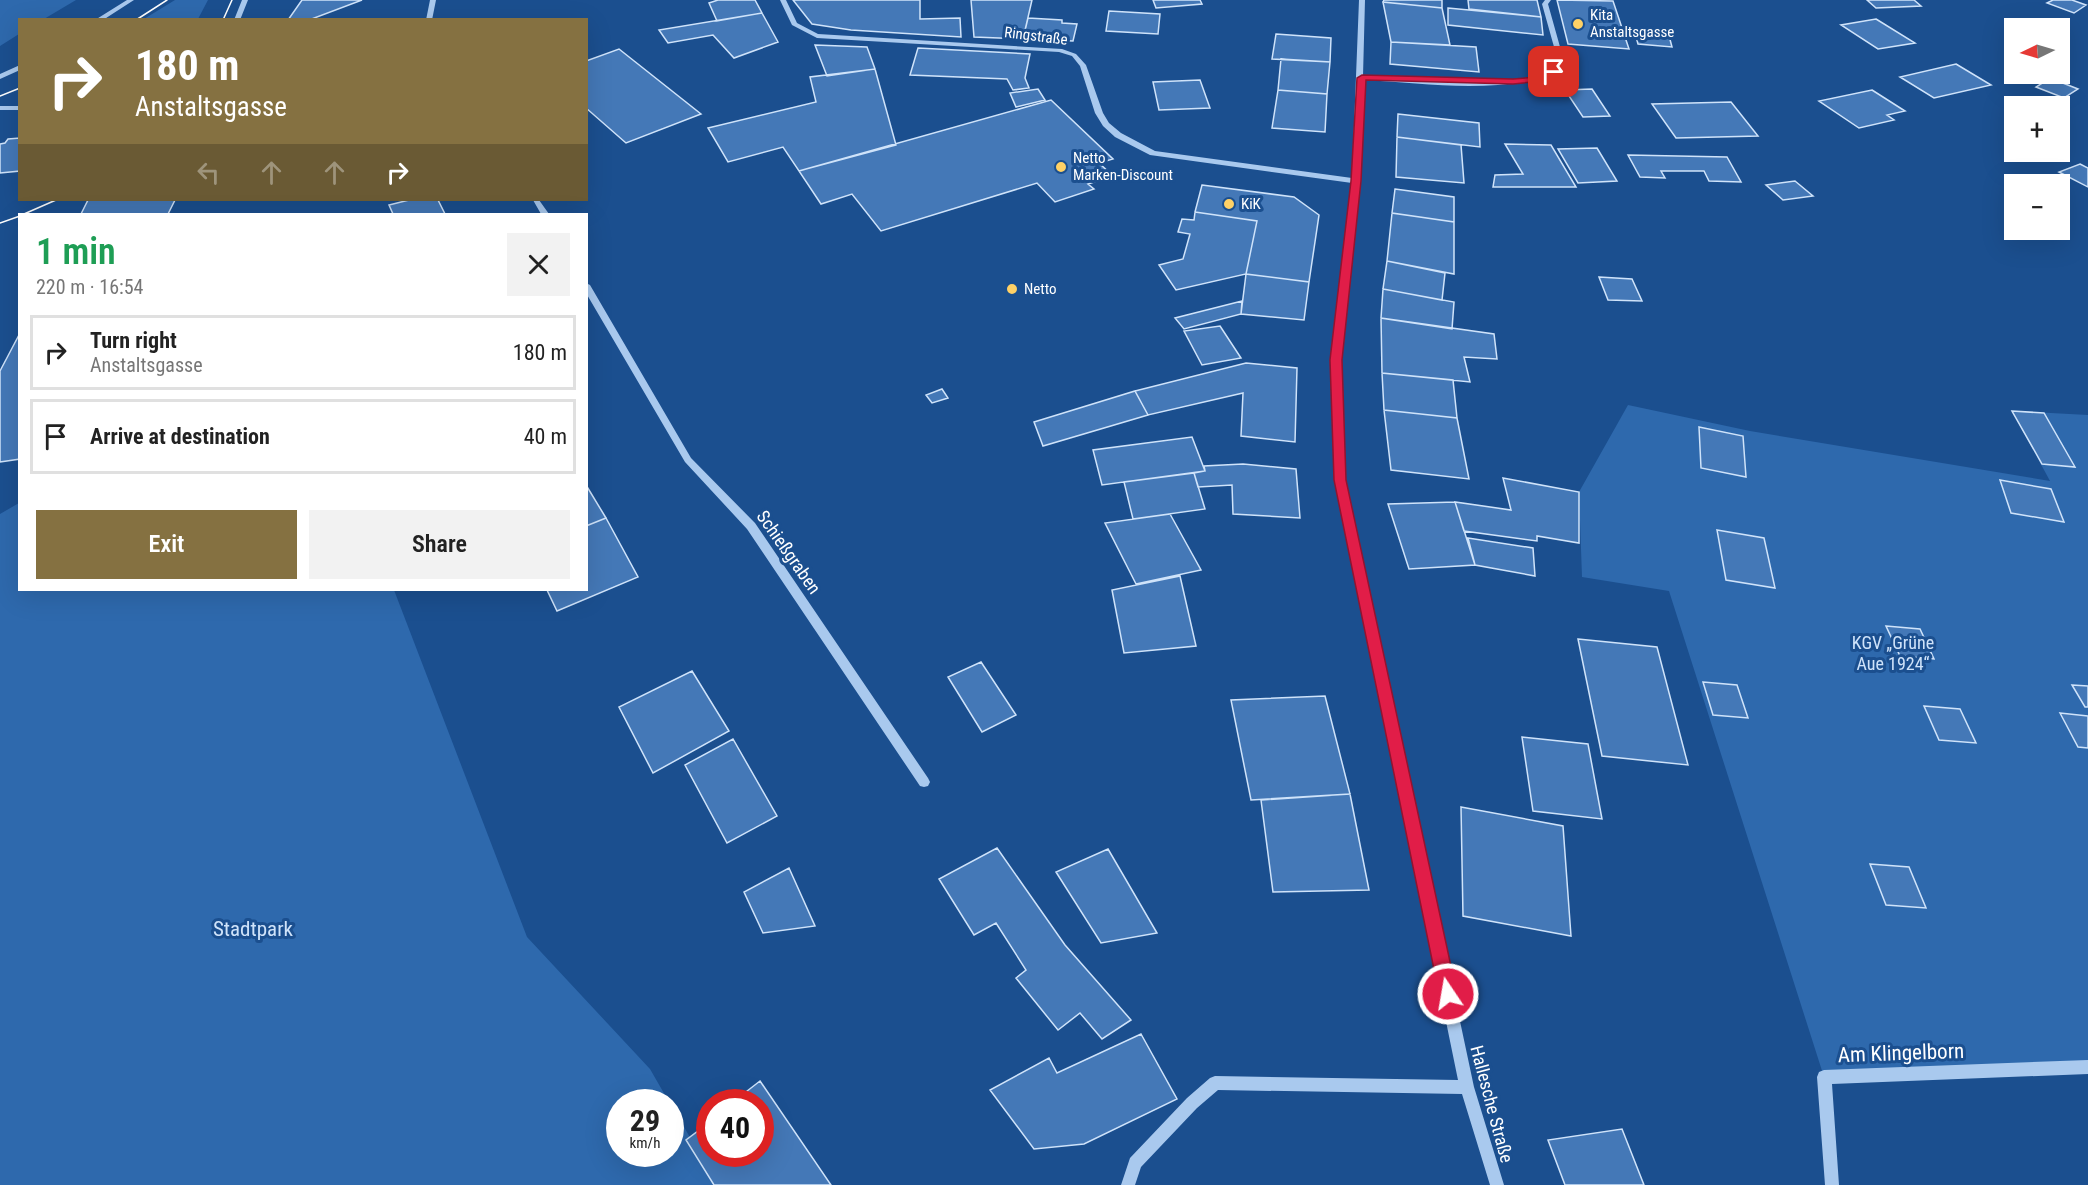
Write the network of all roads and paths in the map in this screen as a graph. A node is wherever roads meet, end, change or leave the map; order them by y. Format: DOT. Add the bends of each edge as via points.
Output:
graph roads {
  1 [pos="131,0"];
  2 [pos="245,0"];
  3 [pos="433,0"];
  4 [pos="783,0"];
  5 [pos="1362,0"];
  6 [pos="1548,0"];
  7 [pos="101,18"];
  8 [pos="238,18"];
  9 [pos="429,18"];
  10 [pos="18,68"];
  11 [pos="0,77"];
  12 [pos="1362,78"];
  13 [pos="0,108"];
  14 [pos="18,108"];
  15 [pos="1356,181"];
  16 [pos="588,288"];
  17 [pos="924,782"];
  18 [pos="2088,1067"];
  19 [pos="1467,1088"];
  20 [pos="1128,1185"];
  21 [pos="1497,1185"];
  22 [pos="1832,1185"];
  1 -- 7 [label="street"];
  2 -- 8 [label="street"];
  3 -- 9 [label="street"];
  4 -- 15 [label="street, Ringstraße" via="794,24 817,36 1060,50 1074,55 1083,65 1106,124 1152,153"];
  5 -- 12 [label="street, Hallesche Straße"];
  6 -- 12 [label="street" via="1545,4 1559,54 1554,72 1539,79 1489,82"];
  10 -- 11 [label="street"];
  12 -- 15 [label="street, Hallesche Straße"];
  13 -- 14 [label="street"];
  15 -- 19 [label="street, Hallesche Straße" via="1336,360 1340,480"];
  16 -- 17 [label="street, Schießgraben" via="688,460 751,526"];
  18 -- 22 [label="street, Am Klingelborn" via="1824,1077"];
  19 -- 20 [label="street" via="1215,1083 1135,1163"];
  19 -- 21 [label="street, Hallesche Straße"];
}
